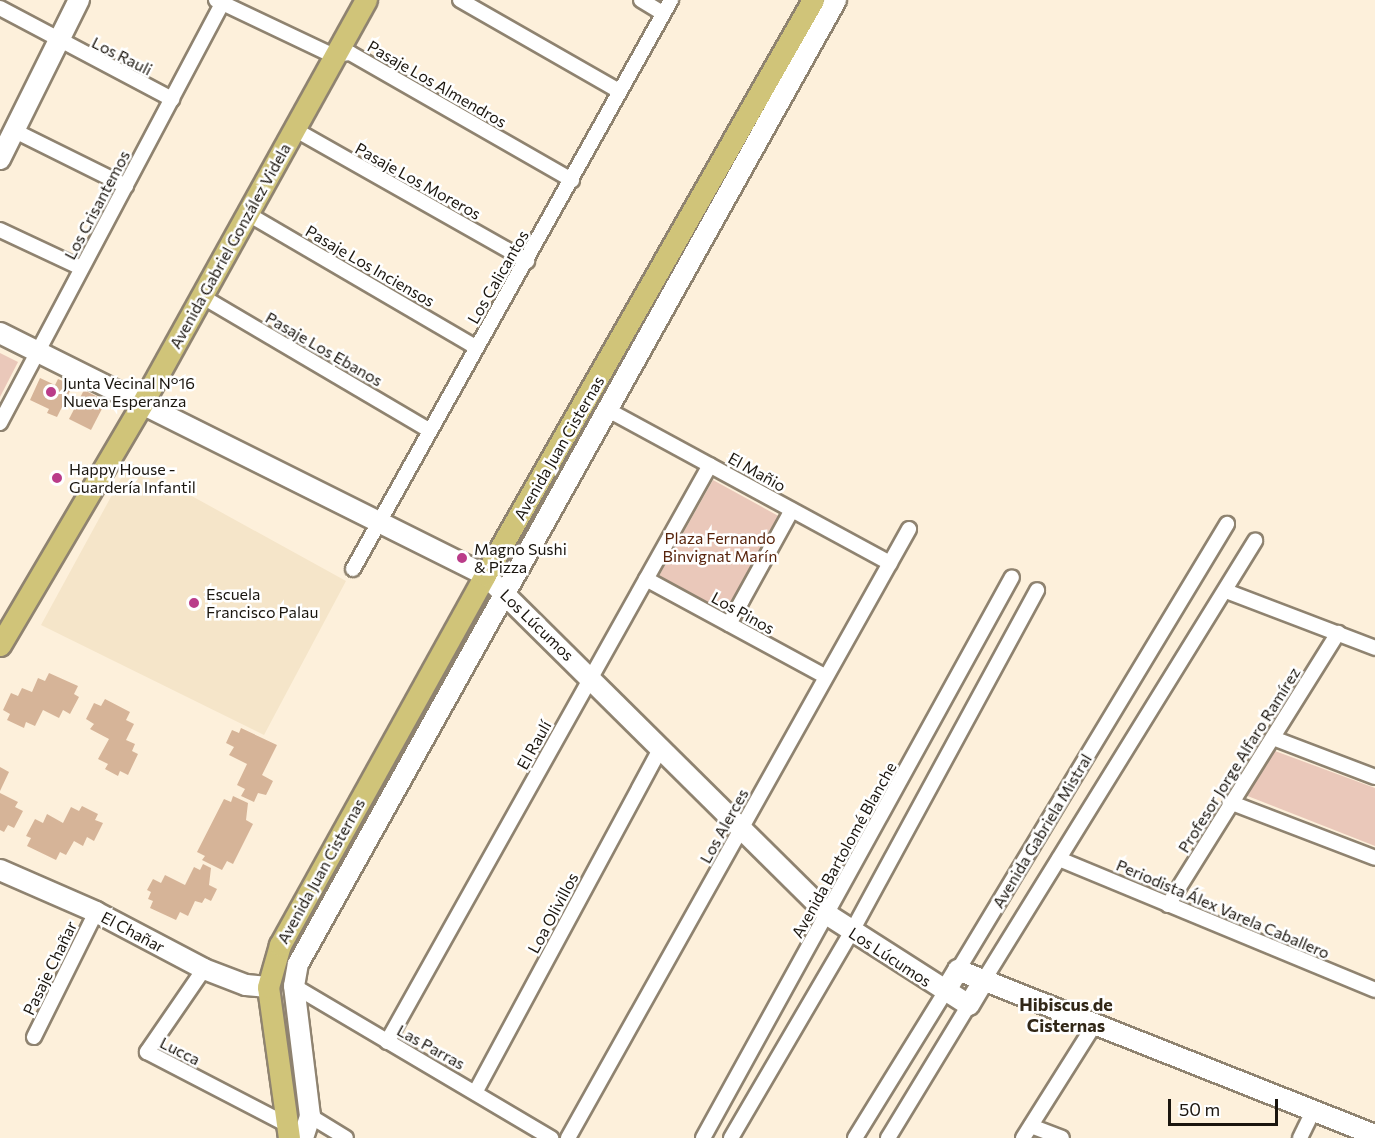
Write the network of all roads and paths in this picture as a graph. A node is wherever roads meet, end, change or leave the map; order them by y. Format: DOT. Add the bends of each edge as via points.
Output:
graph roads {
  1 [pos="79,0"];
  2 [pos="366,0"];
  3 [pos="460,0"];
  4 [pos="641,0"];
  5 [pos="671,0"];
  6 [pos="813,0"];
  7 [pos="836,0"];
  8 [pos="224,2"];
  9 [pos="0,8"];
  10 [pos="663,13"];
  11 [pos="58,41"];
  12 [pos="332,55"];
  13 [pos="619,91"];
  14 [pos="172,99"];
  15 [pos="294,129"];
  16 [pos="15,130"];
  17 [pos="0,159"];
  18 [pos="572,180"];
  19 [pos="126,186"];
  20 [pos="248,214"];
  21 [pos="0,230"];
  22 [pos="526,261"];
  23 [pos="81,268"];
  24 [pos="203,297"];
  25 [pos="0,333"];
  26 [pos="476,347"];
  27 [pos="38,352"];
  28 [pos="143,402"];
  29 [pos="608,410"];
  30 [pos="0,423"];
  31 [pos="429,430"];
  32 [pos="710,465"];
  33 [pos="792,510"];
  34 [pos="380,522"];
  35 [pos="1227,524"];
  36 [pos="909,529"];
  37 [pos="1255,541"];
  38 [pos="890,563"];
  39 [pos="352,569"];
  40 [pos="485,574"];
  41 [pos="1012,577"];
  42 [pos="646,579"];
  43 [pos="1037,590"];
  44 [pos="1226,591"];
  45 [pos="506,596"];
  46 [pos="729,624"];
  47 [pos="1338,633"];
  48 [pos="0,645"];
  49 [pos="1375,648"];
  50 [pos="825,676"];
  51 [pos="591,677"];
  52 [pos="1273,738"];
  53 [pos="659,751"];
  54 [pos="1375,777"];
  55 [pos="1232,803"];
  56 [pos="740,832"];
  57 [pos="1375,858"];
  58 [pos="1059,859"];
  59 [pos="2,874"];
  60 [pos="1168,905"];
  61 [pos="96,912"];
  62 [pos="828,915"];
  63 [pos="851,933"];
  64 [pos="204,969"];
  65 [pos="958,970"];
  66 [pos="982,983"];
  67 [pos="294,986"];
  68 [pos="268,987"];
  69 [pos="1375,990"];
  70 [pos="945,992"];
  71 [pos="969,1005"];
  72 [pos="1093,1027"];
  73 [pos="33,1037"];
  74 [pos="387,1042"];
  75 [pos="476,1091"];
  76 [pos="1314,1109"];
  77 [pos="310,1116"];
  78 [pos="1031,1126"];
  79 [pos="294,1134"];
  80 [pos="1375,1135"];
  81 [pos="346,1138"];
  82 [pos="551,1138"];
  83 [pos="568,1138"];
  84 [pos="703,1138"];
  85 [pos="731,1138"];
  86 [pos="855,1138"];
  87 [pos="888,1138"];
  88 [pos="1023,1138"];
  89 [pos="1062,1138"];
  90 [pos="1300,1138"];
  1 -- 11 [label="street"];
  2 -- 12 [label="main road, Avenida Gabriel González Videla"];
  3 -- 13 [label="street"];
  4 -- 10 [label="street"];
  5 -- 10 [label="street, Los Calicantos"];
  6 -- 40 [label="main road, Avenida Juan Cisternas"];
  7 -- 29 [label="street, Avenida Juan Cisternas"];
  8 -- 12 [label="street, Pasaje Los Almendros"];
  8 -- 14 [label="street, Los Crisantemos"];
  9 -- 11 [label="street, Los Rauli"];
  10 -- 13 [label="street, Los Calicantos"];
  11 -- 14 [label="street, Los Rauli"];
  11 -- 16 [label="street"];
  12 -- 15 [label="main road, Avenida Gabriel González Videla"];
  12 -- 18 [label="street, Pasaje Los Almendros" via="350,53"];
  13 -- 18 [label="street, Los Calicantos"];
  14 -- 19 [label="street, Los Crisantemos"];
  15 -- 20 [label="main road, Avenida Gabriel González Videla"];
  15 -- 22 [label="street, Pasaje Los Moreros"];
  16 -- 17 [label="street"];
  16 -- 19 [label="street"];
  18 -- 22 [label="street, Los Calicantos"];
  19 -- 23 [label="street, Los Crisantemos"];
  20 -- 24 [label="main road, Avenida Gabriel González Videla"];
  20 -- 26 [label="street, Pasaje Los Inciensos"];
  21 -- 23 [label="street"];
  22 -- 26 [label="street, Los Calicantos"];
  23 -- 27 [label="street, Los Crisantemos"];
  24 -- 28 [label="main road, Avenida Gabriel González Videla"];
  24 -- 31 [label="street, Pasaje Los Ebanos"];
  25 -- 27 [label="street, Los Lúcumos"];
  26 -- 31 [label="street, Los Calicantos"];
  27 -- 28 [label="street, Los Lúcumos"];
  27 -- 30 [label="street, Los Crisantemos"];
  28 -- 34 [label="street, Los Lúcumos"];
  28 -- 48 [label="main road, Avenida Gabriel González Videla"];
  29 -- 32 [label="street, El Mañio"];
  29 -- 45 [label="street, Avenida Juan Cisternas"];
  31 -- 34 [label="street, Los Calicantos"];
  32 -- 33 [label="street, El Mañio"];
  32 -- 42 [label="street, El Raulí"];
  33 -- 38 [label="street, El Mañio"];
  33 -- 46 [label="street"];
  34 -- 39 [label="street, Los Calicantos"];
  34 -- 40 [label="street, Los Lúcumos"];
  35 -- 65 [label="street, Avenida Gabriela Mistral"];
  36 -- 38 [label="street, Los Alerces"];
  37 -- 44 [label="street, Avenida Gabriela Mistral"];
  38 -- 50 [label="street, Los Alerces"];
  40 -- 45 [label="street, Los Lúcumos"];
  40 -- 68 [label="main road, Avenida Juan Cisternas" via="280,945"];
  41 -- 62 [label="street, Avenida Bartolomé Blanche"];
  42 -- 46 [label="street, Los Pinos"];
  42 -- 51 [label="street, El Raulí"];
  43 -- 63 [label="street"];
  44 -- 47 [label="street"];
  44 -- 58 [label="street, Avenida Gabriela Mistral"];
  45 -- 51 [label="street, Los Lúcumos"];
  45 -- 67 [label="street, Avenida Juan Cisternas" via="298,964"];
  46 -- 50 [label="street, Los Pinos"];
  47 -- 49 [label="street"];
  47 -- 52 [label="street, Profesor Jorge Alfaro Ramírez"];
  50 -- 56 [label="street, Los Alerces"];
  51 -- 53 [label="street, Los Lúcumos"];
  51 -- 74 [label="street, El Raulí"];
  52 -- 54 [label="street"];
  52 -- 55 [label="street, Profesor Jorge Alfaro Ramírez"];
  53 -- 56 [label="street, Los Lúcumos"];
  53 -- 75 [label="street, Loa Olivillos"];
  55 -- 57 [label="street"];
  55 -- 60 [label="street, Profesor Jorge Alfaro Ramírez"];
  56 -- 62 [label="street, Los Lúcumos"];
  56 -- 83 [label="street, Los Alerces"];
  58 -- 60 [label="street, Periodista Álex Varela Caballero"];
  58 -- 66 [label="street, Avenida Gabriela Mistral"];
  59 -- 61 [label="street, El Chañar"];
  60 -- 69 [label="street, Periodista Álex Varela Caballero"];
  61 -- 64 [label="street, El Chañar"];
  61 -- 73 [label="street, Pasaje Chañar"];
  62 -- 63 [label="street, Los Lúcumos"];
  62 -- 84 [label="street, Avenida Bartolomé Blanche"];
  63 -- 70 [label="street, Los Lúcumos"];
  63 -- 85 [label="street"];
  64 -- 68 [label="street, El Chañar" via="246,985"];
  64 -- 79 [label="street, Lucca" via="147,1052"];
  65 -- 66 [label="street, Los Lúcumos"];
  65 -- 70 [label="street, Avenida Gabriela Mistral"];
  66 -- 71 [label="street, Avenida Gabriela Mistral"];
  66 -- 72 [label="street, Los Lúcumos"];
  67 -- 74 [label="street, Las Parras"];
  67 -- 77 [label="street, Avenida Juan Cisternas"];
  68 -- 79 [label="main road, Avenida Juan Cisternas"];
  70 -- 71 [label="street, Los Lúcumos"];
  70 -- 86 [label="street, Avenida Gabriela Mistral"];
  71 -- 87 [label="street, Avenida Gabriela Mistral"];
  72 -- 76 [label="street, Los Lúcumos"];
  72 -- 78 [label="street"];
  74 -- 75 [label="street, Las Parras"];
  75 -- 82 [label="street, Las Parras"];
  76 -- 80 [label="street, Los Lúcumos"];
  76 -- 90 [label="street"];
  77 -- 79 [label="street, Avenida Juan Cisternas"];
  77 -- 81 [label="street"];
  78 -- 88 [label="street"];
  78 -- 89 [label="street"];
}
